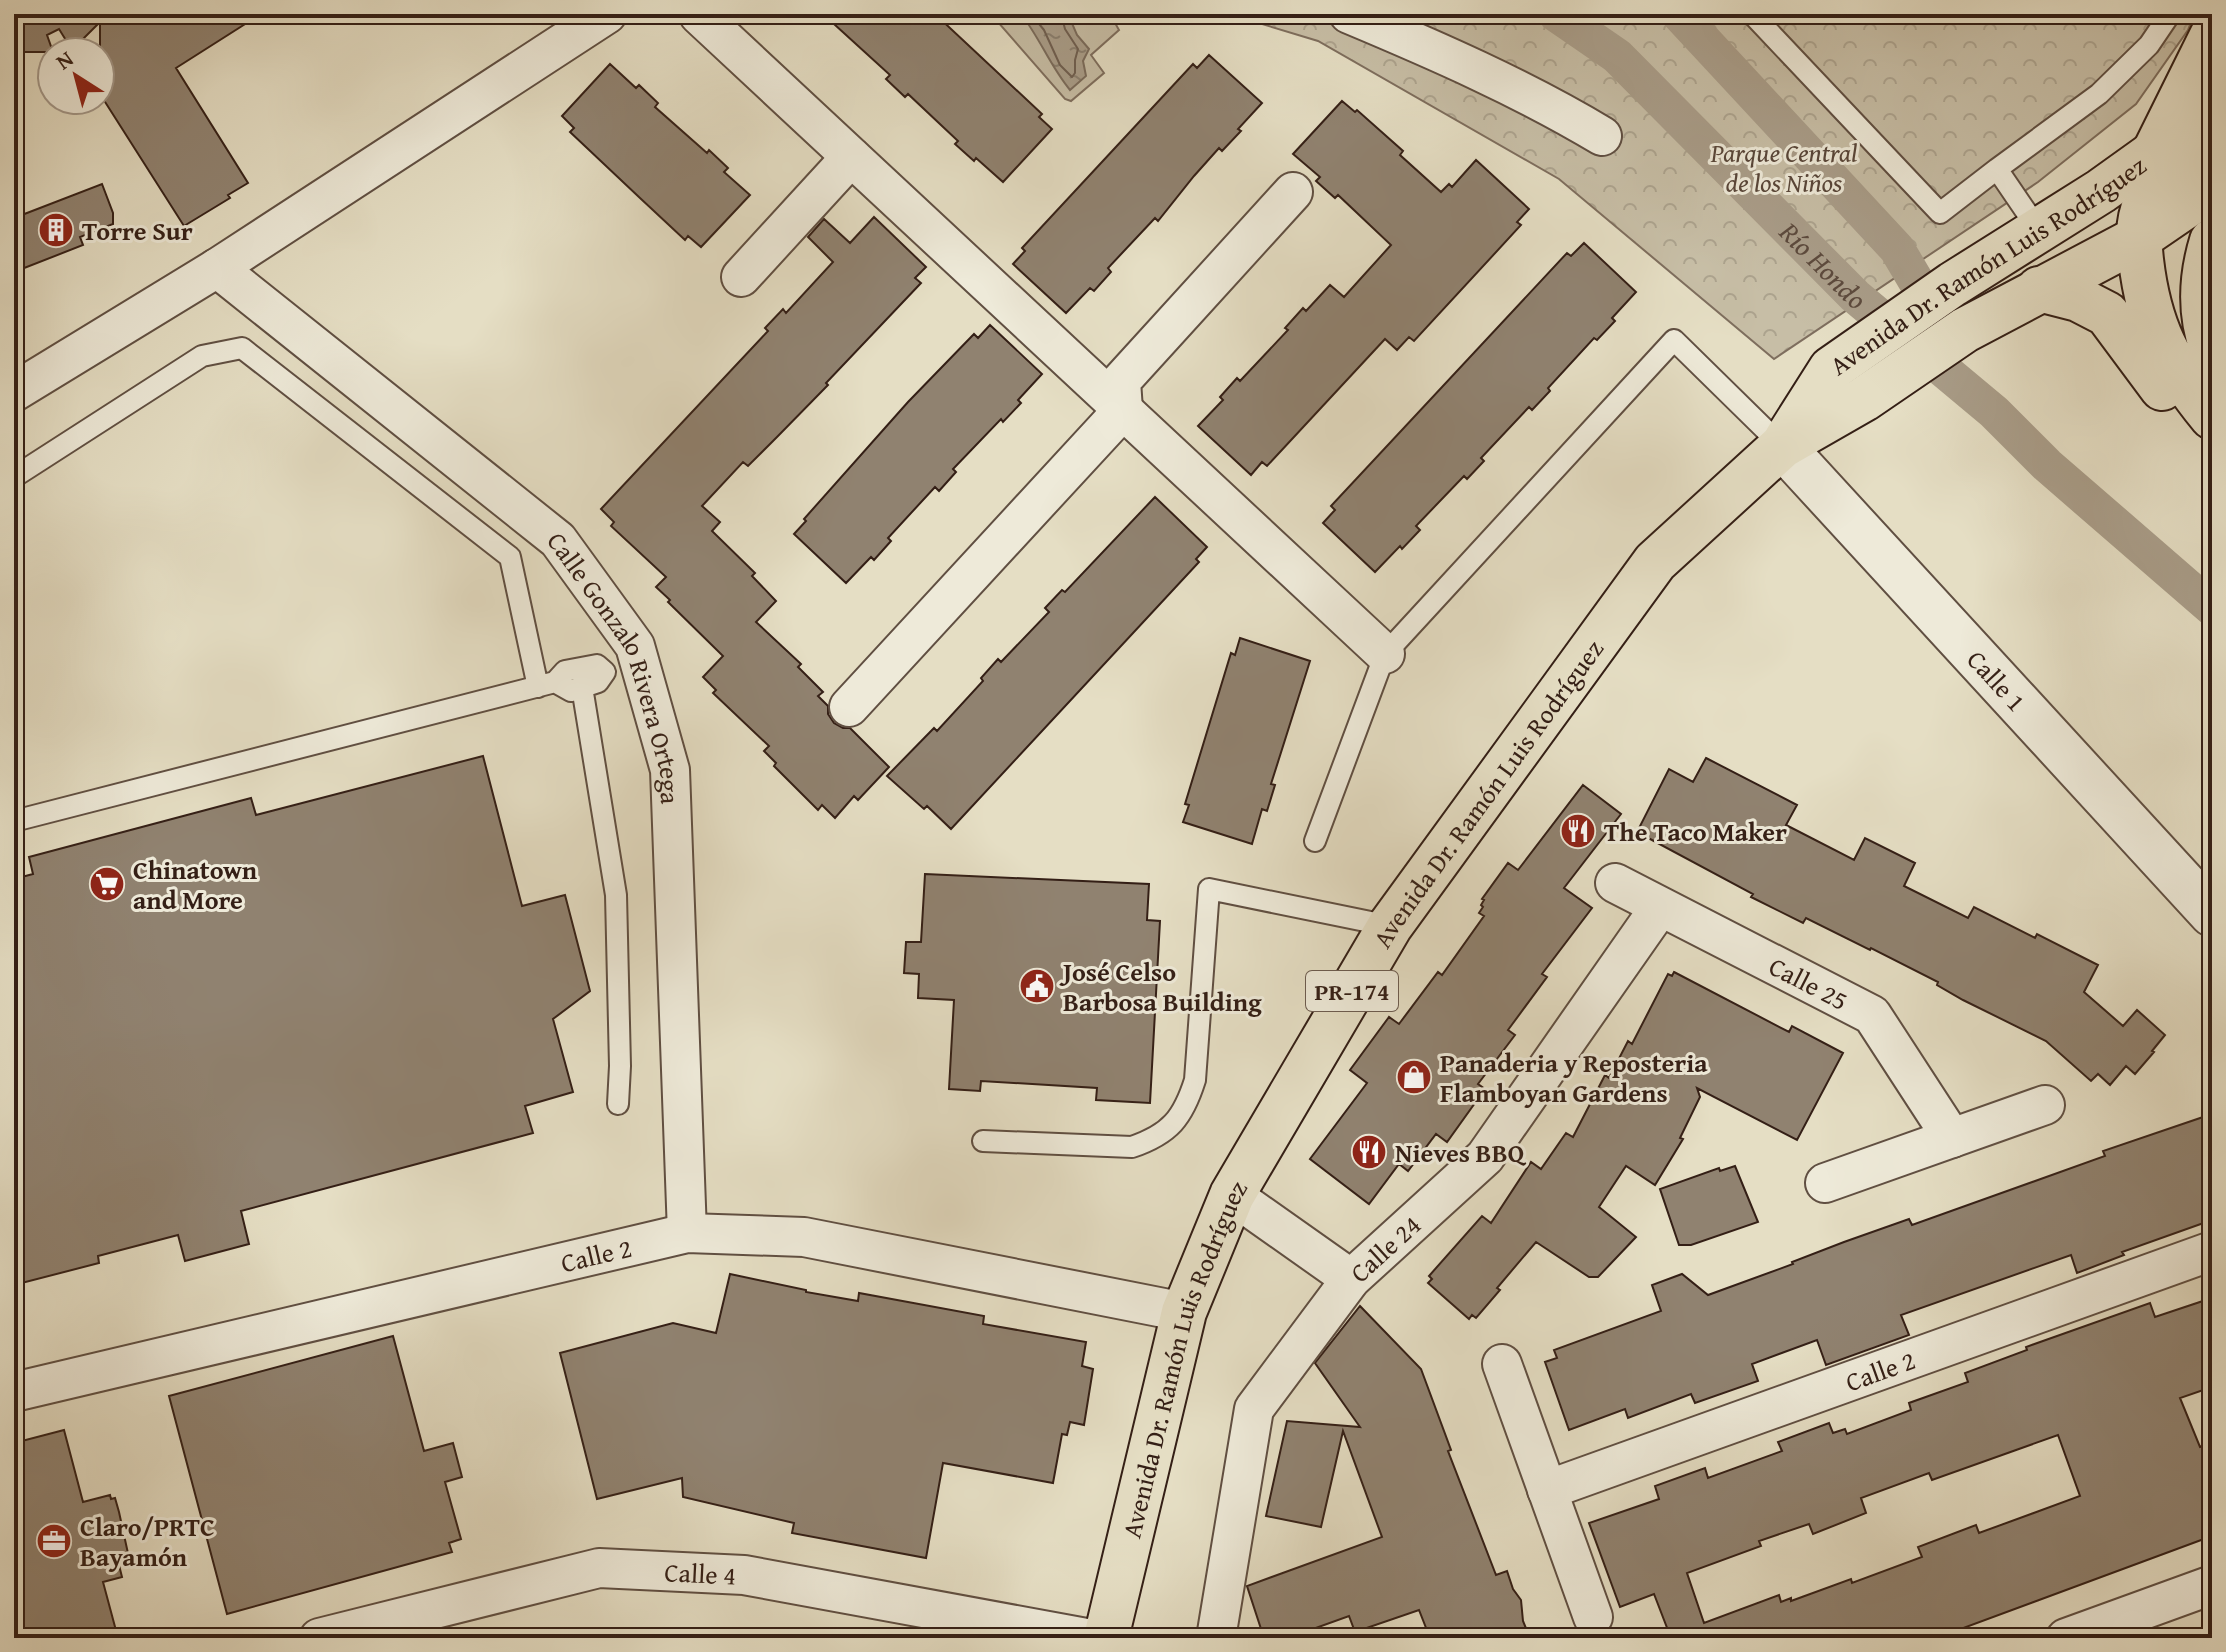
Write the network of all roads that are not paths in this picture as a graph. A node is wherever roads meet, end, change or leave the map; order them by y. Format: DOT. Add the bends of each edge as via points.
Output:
graph roads {
  1 [pos="607,14"];
  2 [pos="1349,14"];
  3 [pos="1752,14"];
  4 [pos="2170,14"];
  5 [pos="699,15"];
  6 [pos="2212,36"];
  7 [pos="2212,102"];
  8 [pos="1602,136"];
  9 [pos="2212,148"];
  10 [pos="2154,153"];
  11 [pos="851,157"];
  12 [pos="1997,169"];
  13 [pos="2212,188"];
  14 [pos="1293,192"];
  15 [pos="2030,238"];
  16 [pos="2139,238"];
  17 [pos="2212,241"];
  18 [pos="217,268"];
  19 [pos="741,277"];
  20 [pos="2039,289"];
  21 [pos="2212,348"];
  22 [pos="14,392"];
  23 [pos="1123,410"];
  24 [pos="2212,417"];
  25 [pos="2212,444"];
  26 [pos="1782,446"];
  27 [pos="14,477"];
  28 [pos="1385,654"];
  29 [pos="622,665"];
  30 [pos="546,684"];
  31 [pos="582,687"];
  32 [pos="849,707"];
  33 [pos="14,821"];
  34 [pos="1315,841"];
  35 [pos="1615,883"];
  36 [pos="1660,907"];
  37 [pos="2212,914"];
  38 [pos="1390,926"];
  39 [pos="618,1104"];
  40 [pos="2045,1105"];
  41 [pos="1952,1138"];
  42 [pos="983,1141"];
  43 [pos="1825,1183"];
  44 [pos="1232,1195"];
  45 [pos="687,1233"];
  46 [pos="2212,1251"];
  47 [pos="1351,1279"];
  48 [pos="1184,1312"];
  49 [pos="1502,1364"];
  50 [pos="14,1392"];
  51 [pos="1547,1490"];
  52 [pos="2212,1585"];
  53 [pos="1593,1617"];
  54 [pos="319,1638"];
  55 [pos="1086,1638"];
  56 [pos="1106,1638"];
  57 [pos="1216,1638"];
  58 [pos="2066,1638"];
  1 -- 18 [label="street"];
  2 -- 8 [label="street" via="1492,78"];
  3 -- 12 [label="lane" via="1940,213"];
  4 -- 12 [label="lane" via="2149,45 2099,94"];
  5 -- 11 [label="street"];
  6 -- 10 [label="main road"];
  7 -- 10 [label="main road, Avenida Dr. Ramón Luis Rodríguez"];
  9 -- 16 [label="main road" via="2145,205"];
  10 -- 15 [label="main road, Avenida Dr. Ramón Luis Rodríguez"];
  11 -- 19 [label="street"];
  11 -- 23 [label="street"];
  12 -- 15 [label="lane"];
  13 -- 16 [label="main road, Avenida Dr. Ramón Luis Rodríguez"];
  14 -- 23 [label="street" via="1121,381"];
  15 -- 26 [label="main road, Avenida Dr. Ramón Luis Rodríguez" via="1831,369"];
  16 -- 20 [label="main road, Avenida Dr. Ramón Luis Rodríguez"];
  16 -- 24 [label="main road" via="2150,314 2165,351"];
  17 -- 21 [label="main road" via="2202,295"];
  18 -- 22 [label="street"];
  18 -- 29 [label="street, Calle Gonzalo Rivera Ortega" via="558,540 635,646"];
  20 -- 25 [label="main road" via="2078,299 2107,314"];
  20 -- 26 [label="main road, Avenida Dr. Ramón Luis Rodríguez"];
  23 -- 28 [label="street"];
  23 -- 32 [label="street"];
  26 -- 28 [label="lane" via="1674,340"];
  26 -- 37 [label="street, Calle 1"];
  26 -- 38 [label="main road, Avenida Dr. Ramón Luis Rodríguez / PR-174" via="1655,562"];
  27 -- 30 [label="lane" via="202,356 242,348 510,557"];
  28 -- 34 [label="lane"];
  29 -- 30 [label="lane" via="565,671"];
  29 -- 31 [label="lane"];
  29 -- 45 [label="street, Calle Gonzalo Rivera Ortega" via="670,770"];
  30 -- 31 [label="lane" via="571,691"];
  30 -- 33 [label="lane"];
  31 -- 39 [label="lane" via="616,895"];
  35 -- 36 [label="street, Calle 25"];
  36 -- 41 [label="street, Calle 25" via="1872,1015"];
  36 -- 47 [label="street, Calle 24" via="1485,1157"];
  38 -- 42 [label="lane" via="1209,889 1195,1080 1177,1121 1155,1139 1132,1147"];
  38 -- 44 [label="main road, Avenida Dr. Ramón Luis Rodríguez / PR-174"];
  40 -- 41 [label="street"];
  41 -- 43 [label="street"];
  44 -- 47 [label="street"];
  44 -- 48 [label="main road, Avenida Dr. Ramón Luis Rodríguez / PR-174"];
  45 -- 48 [label="street, Calle 2" via="804,1237"];
  45 -- 50 [label="street, Calle 2"];
  46 -- 51 [label="street, Calle 2"];
  47 -- 57 [label="street, Calle 24" via="1254,1409"];
  48 -- 56 [label="main road, Avenida Dr. Ramón Luis Rodríguez / PR-174"];
  49 -- 51 [label="street"];
  51 -- 53 [label="street"];
  52 -- 58 [label="street"];
  54 -- 55 [label="street, Calle 4" via="599,1568 744,1575"];
}
